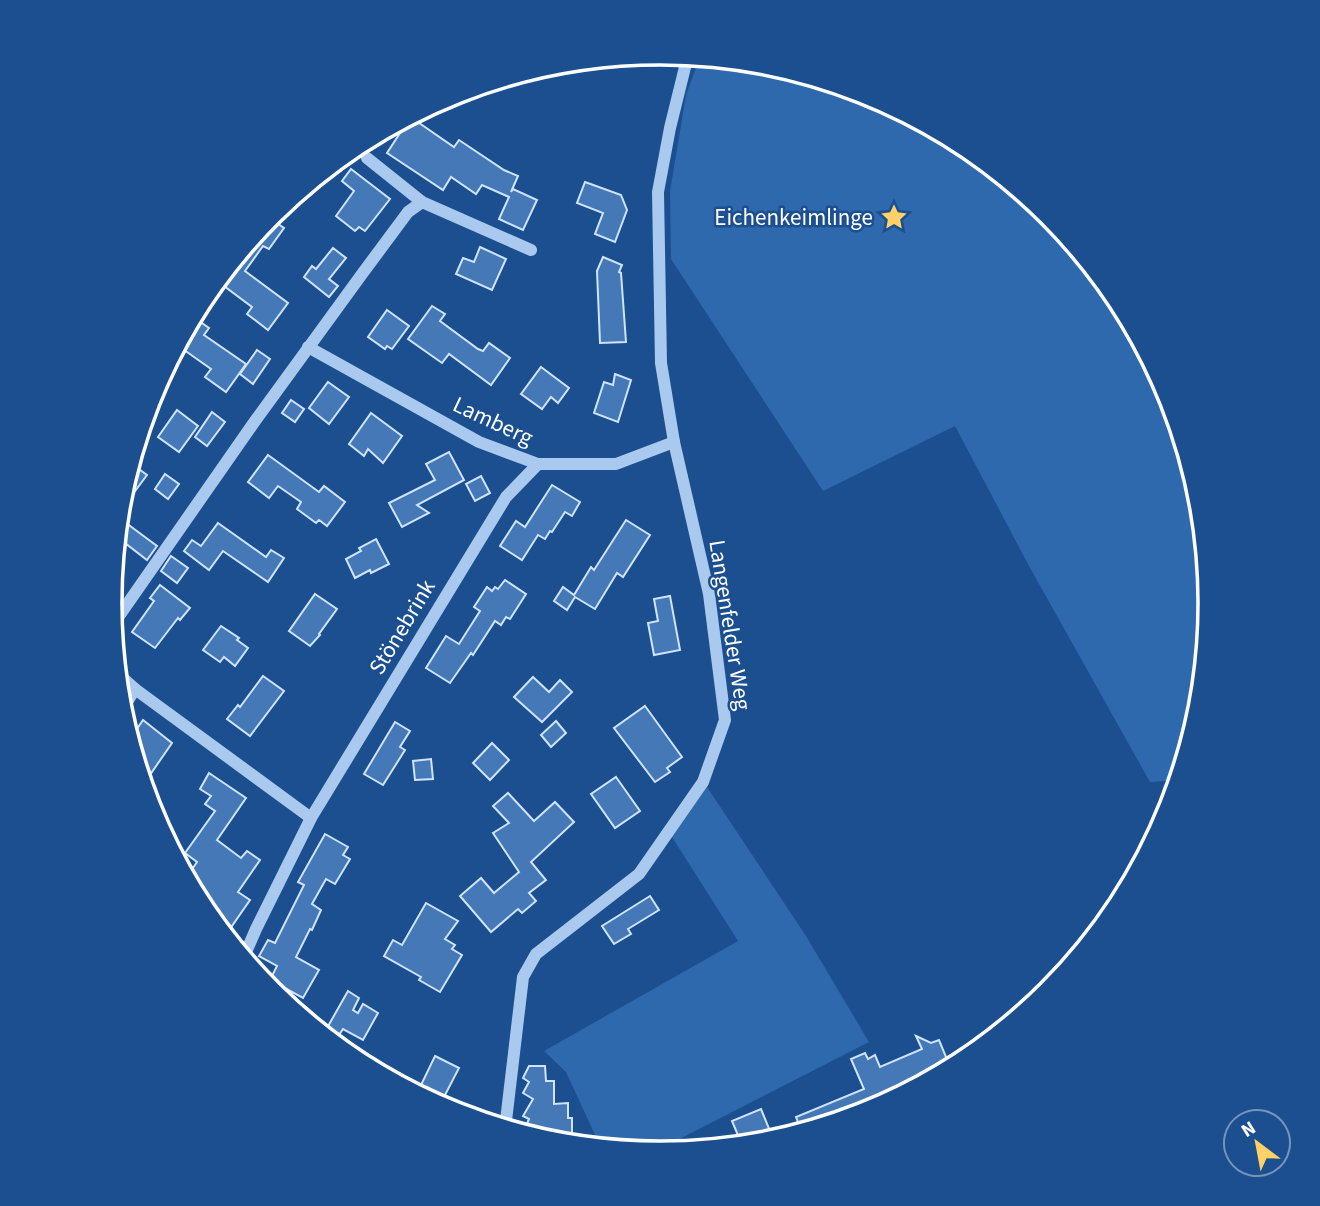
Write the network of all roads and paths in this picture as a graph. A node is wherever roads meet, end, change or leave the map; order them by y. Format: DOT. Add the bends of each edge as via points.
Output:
graph roads {
  1 [pos="685,66"];
  2 [pos="367,158"];
  3 [pos="422,202"];
  4 [pos="531,250"];
  5 [pos="308,347"];
  6 [pos="674,442"];
  7 [pos="538,464"];
  8 [pos="122,611"];
  9 [pos="128,682"];
  10 [pos="135,689"];
  11 [pos="130,697"];
  12 [pos="311,818"];
  13 [pos="247,949"];
  14 [pos="506,1119"];
  1 -- 6 [label="street, Langenfelder Weg" via="658,192 661,363"];
  2 -- 3 [label="street"];
  3 -- 4 [label="street"];
  3 -- 5 [label="street" via="408,212"];
  5 -- 7 [label="street, Lamberg" via="479,442"];
  5 -- 8 [label="street"];
  6 -- 7 [label="street, Lamberg" via="616,464"];
  6 -- 14 [label="street, Langenfelder Weg" via="709,594 725,720 703,782 639,874 536,954 523,977"];
  7 -- 12 [label="street, Stönebrink" via="506,497"];
  9 -- 10 [label="street"];
  10 -- 11 [label="street"];
  10 -- 12 [label="street"];
  12 -- 13 [label="street, Stönebrink"];
}
